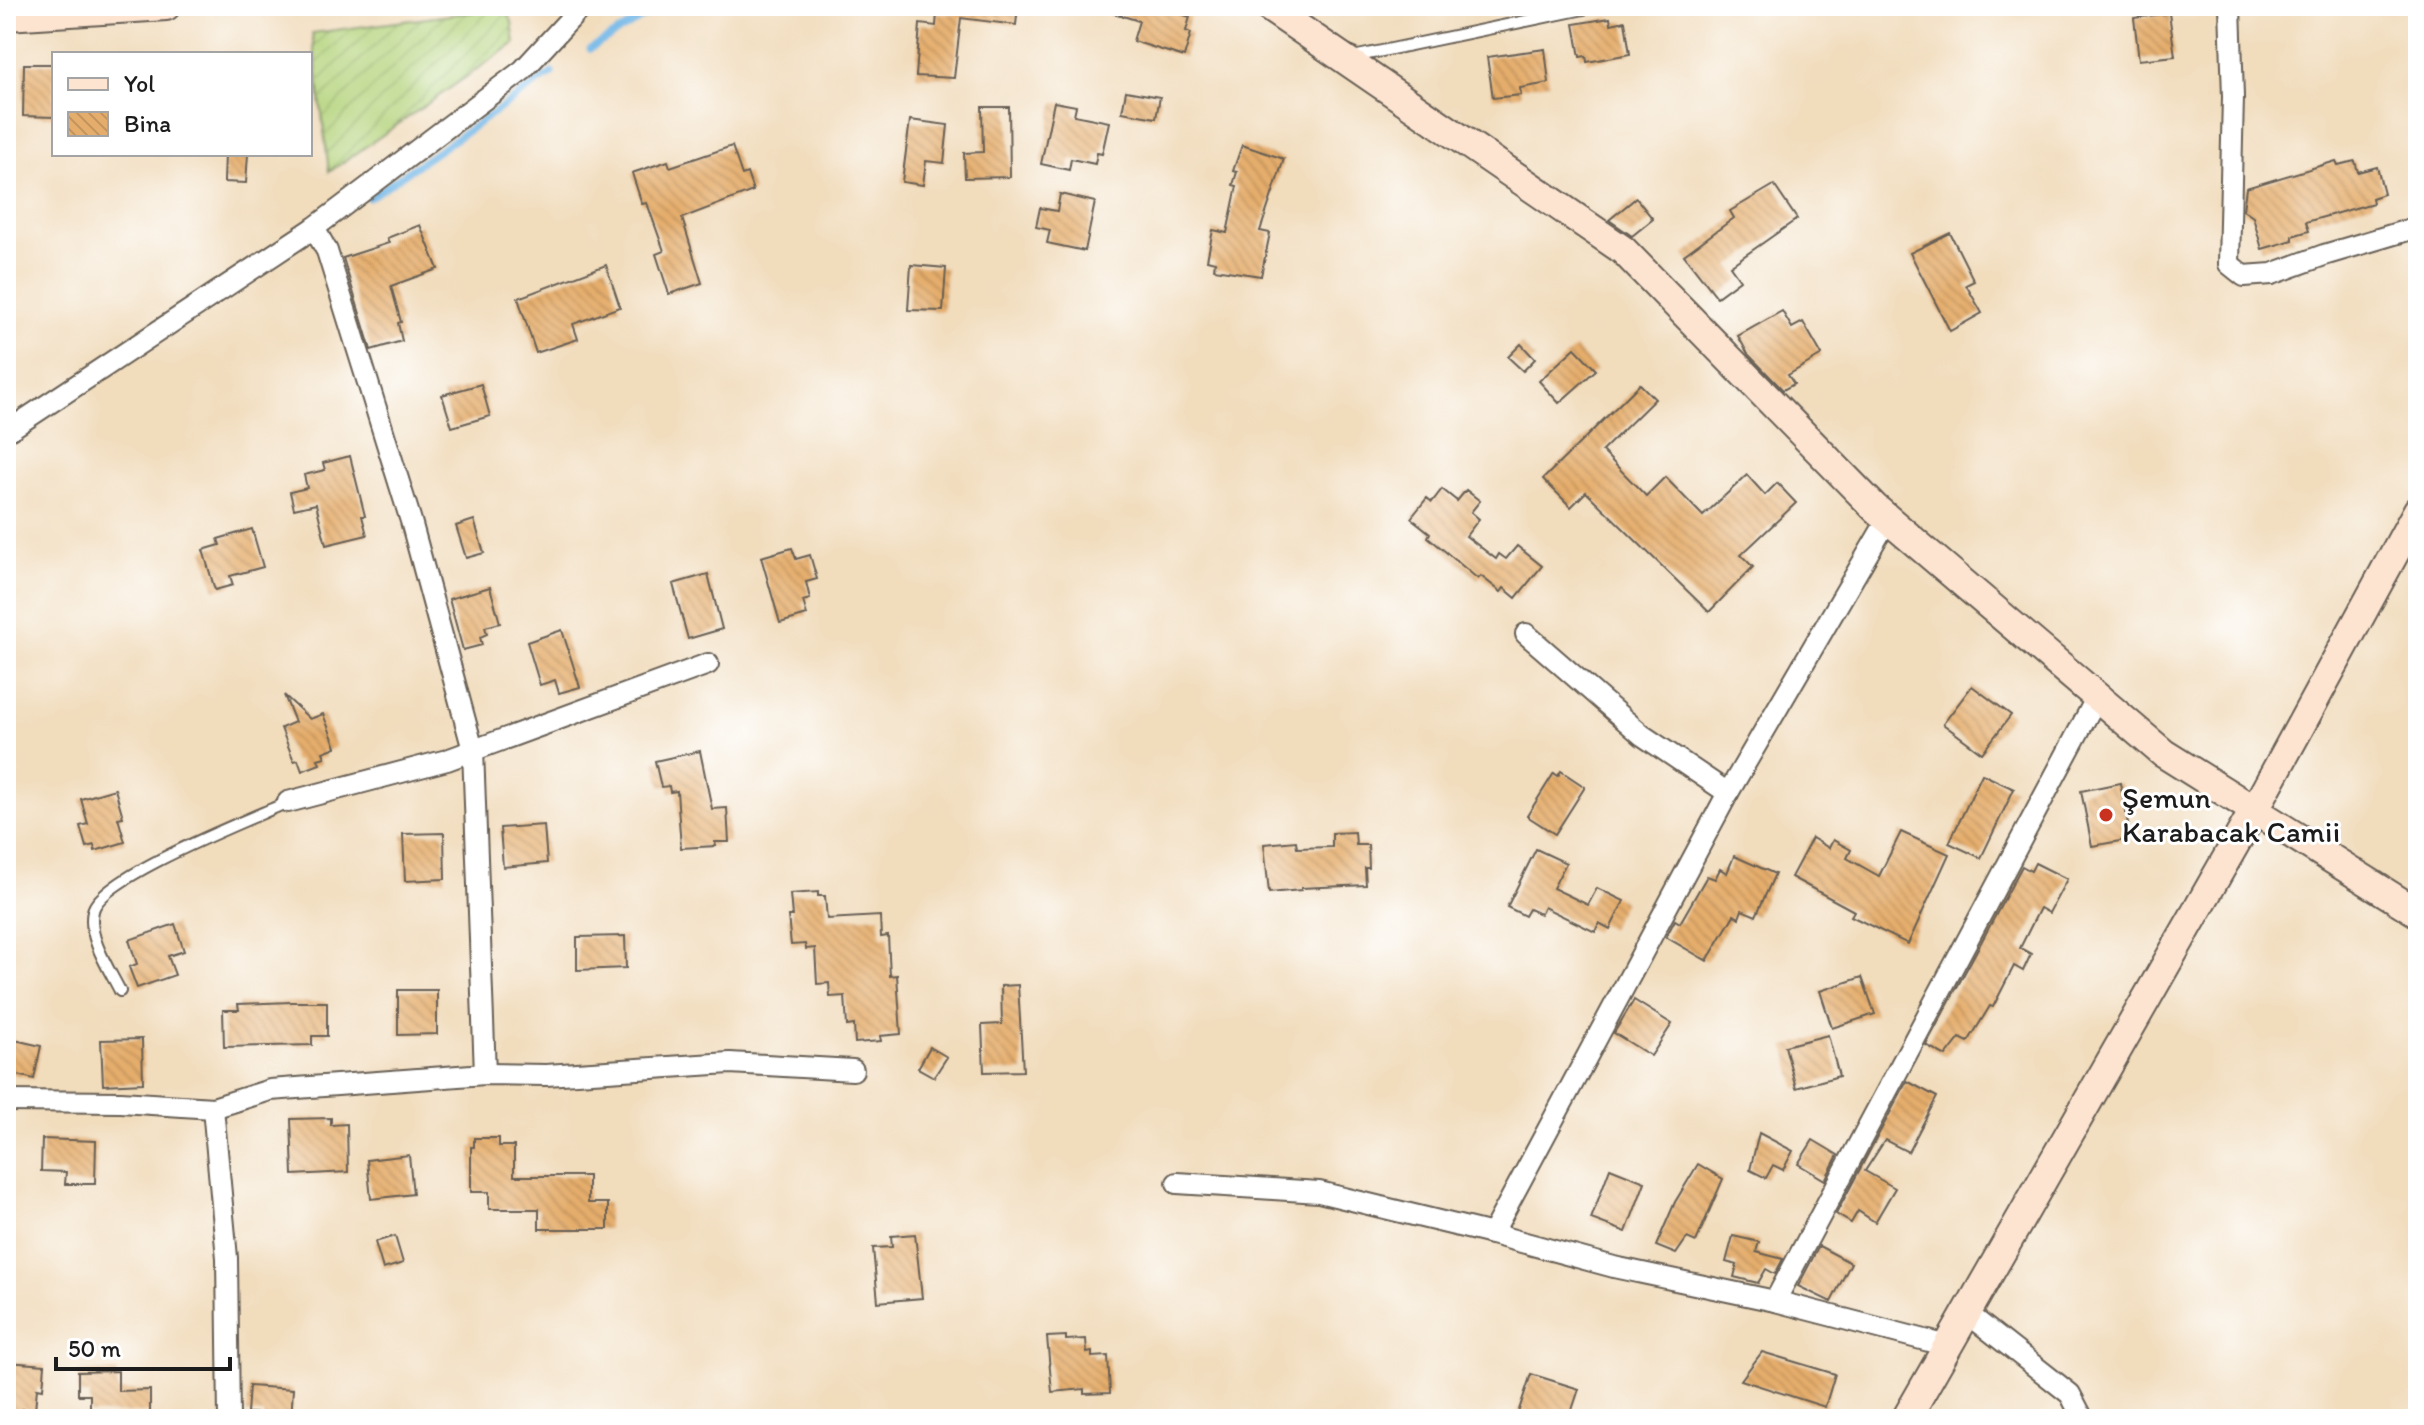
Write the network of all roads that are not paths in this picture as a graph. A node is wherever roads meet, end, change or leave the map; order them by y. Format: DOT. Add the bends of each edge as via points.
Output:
graph roads {
  1 [pos="166,6"];
  2 [pos="582,6"];
  3 [pos="1267,6"];
  4 [pos="1598,6"];
  5 [pos="2230,6"];
  6 [pos="6,16"];
  7 [pos="1344,59"];
  8 [pos="2418,227"];
  9 [pos="314,228"];
  10 [pos="6,432"];
  11 [pos="2418,510"];
  12 [pos="1888,519"];
  13 [pos="1526,634"];
  14 [pos="708,664"];
  15 [pos="2097,697"];
  16 [pos="473,750"];
  17 [pos="1728,793"];
  18 [pos="288,802"];
  19 [pos="2255,809"];
  20 [pos="2418,913"];
  21 [pos="120,991"];
  22 [pos="853,1070"];
  23 [pos="485,1074"];
  24 [pos="6,1101"];
  25 [pos="213,1108"];
  26 [pos="1177,1183"];
  27 [pos="1492,1234"];
  28 [pos="1775,1301"];
  29 [pos="1967,1313"];
  30 [pos="1948,1346"];
  31 [pos="229,1419"];
  32 [pos="1906,1419"];
  33 [pos="2083,1419"];
  1 -- 6 [label="street"];
  2 -- 9 [label="street" via="523,70"];
  3 -- 7 [label="street"];
  4 -- 7 [label="lane"];
  5 -- 8 [label="street" via="2229,264 2244,276 2272,274"];
  7 -- 12 [label="street" via="1623,250"];
  9 -- 10 [label="street"];
  9 -- 16 [label="street" via="327,251 411,521"];
  11 -- 19 [label="street"];
  12 -- 15 [label="street"];
  12 -- 17 [label="street"];
  13 -- 17 [label="street" via="1642,735"];
  14 -- 16 [label="street"];
  15 -- 19 [label="street" via="2163,753"];
  15 -- 28 [label="street"];
  16 -- 18 [label="street"];
  16 -- 23 [label="street"];
  17 -- 27 [label="street"];
  18 -- 21 [label="lane" via="139,870 99,898 92,916 96,937"];
  19 -- 20 [label="street"];
  19 -- 29 [label="street"];
  22 -- 23 [label="street" via="730,1063"];
  23 -- 25 [label="street" via="270,1090"];
  24 -- 25 [label="street"];
  25 -- 31 [label="street" via="227,1258"];
  26 -- 27 [label="street" via="1319,1192"];
  27 -- 28 [label="street" via="1614,1267"];
  28 -- 30 [label="street"];
  29 -- 30 [label="street"];
  29 -- 33 [label="street" via="2070,1394"];
  30 -- 32 [label="street"];
}
